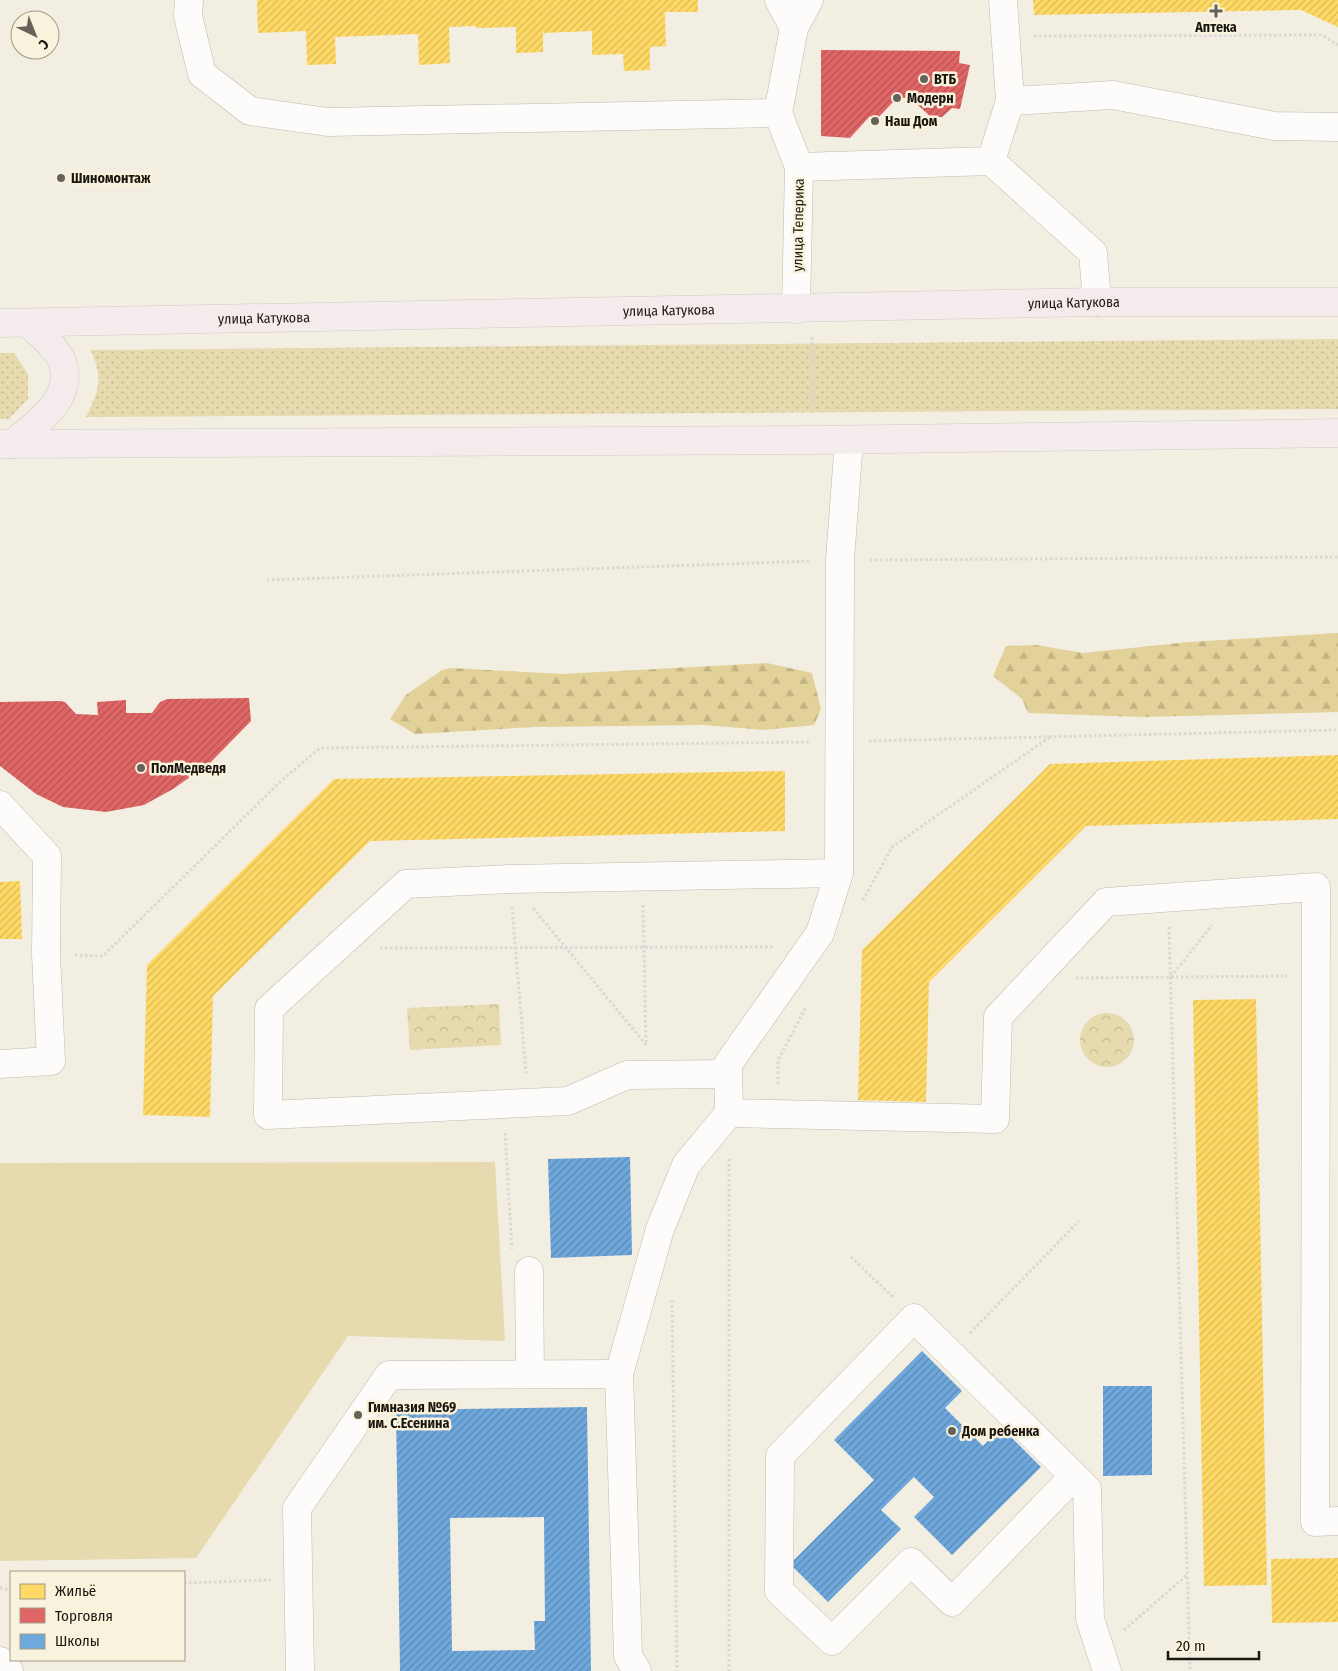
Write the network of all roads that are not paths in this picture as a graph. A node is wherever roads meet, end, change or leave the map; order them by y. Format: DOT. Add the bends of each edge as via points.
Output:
graph roads {
  1 [pos="189,0"];
  2 [pos="779,0"];
  3 [pos="810,0"];
  4 [pos="1003,0"];
  5 [pos="794,28"];
  6 [pos="1010,101"];
  7 [pos="778,113"];
  8 [pos="1338,127"];
  9 [pos="991,161"];
  10 [pos="799,167"];
  11 [pos="1097,302"];
  12 [pos="1338,302"];
  13 [pos="804,309"];
  14 [pos="0,323"];
  15 [pos="28,323"];
  16 [pos="1338,434"];
  17 [pos="849,440"];
  18 [pos="6,444"];
  19 [pos="0,805"];
  20 [pos="839,873"];
  21 [pos="1327,887"];
  22 [pos="0,1064"];
  23 [pos="728,1074"];
  24 [pos="729,1113"];
  25 [pos="521,1265"];
  26 [pos="530,1374"];
  27 [pos="618,1374"];
  28 [pos="1074,1476"];
  29 [pos="1338,1521"];
  30 [pos="0,1661"];
  31 [pos="1104,1661"];
  32 [pos="9,1671"];
  33 [pos="300,1671"];
  34 [pos="637,1671"];
  1 -- 7 [label="street" via="188,16 202,74 250,111 328,122"];
  2 -- 5 [label="street"];
  3 -- 5 [label="street"];
  4 -- 6 [label="street"];
  5 -- 7 [label="street"];
  6 -- 8 [label="street" via="1113,95 1274,126"];
  6 -- 9 [label="street"];
  7 -- 10 [label="street, улица Теперика"];
  9 -- 10 [label="street"];
  9 -- 11 [label="street" via="1093,253"];
  10 -- 13 [label="street, улица Теперика"];
  11 -- 12 [label="main road, улица Катукова"];
  11 -- 13 [label="main road, улица Катукова"];
  13 -- 15 [label="main road, улица Катукова"];
  14 -- 15 [label="main road, улица Катукова"];
  15 -- 18 [label="main road" via="52,346 64,367 62,393 45,416"];
  16 -- 17 [label="main road"];
  17 -- 18 [label="main road"];
  17 -- 20 [label="street" via="840,560"];
  19 -- 22 [label="street" via="47,856 46,954 51,1061"];
  20 -- 23 [label="street" via="820,933 728,1064"];
  20 -- 23 [label="street" via="406,884 269,1010 268,1115 568,1101 627,1075"];
  21 -- 24 [label="street" via="1106,902 998,1017 995,1119"];
  21 -- 29 [label="street" via="1315,976 1315,1522"];
  23 -- 24 [label="street"];
  24 -- 27 [label="street" via="686,1165 660,1229"];
  25 -- 26 [label="street"];
  26 -- 27 [label="street"];
  26 -- 33 [label="street" via="389,1375 297,1508"];
  27 -- 34 [label="street" via="628,1656"];
  28 -- 28 [label="street" via="914,1318 780,1456 778,1591 832,1641 911,1562 952,1602"];
  28 -- 31 [label="street" via="1087,1489 1090,1619"];
  30 -- 32 [label="street"];
}
